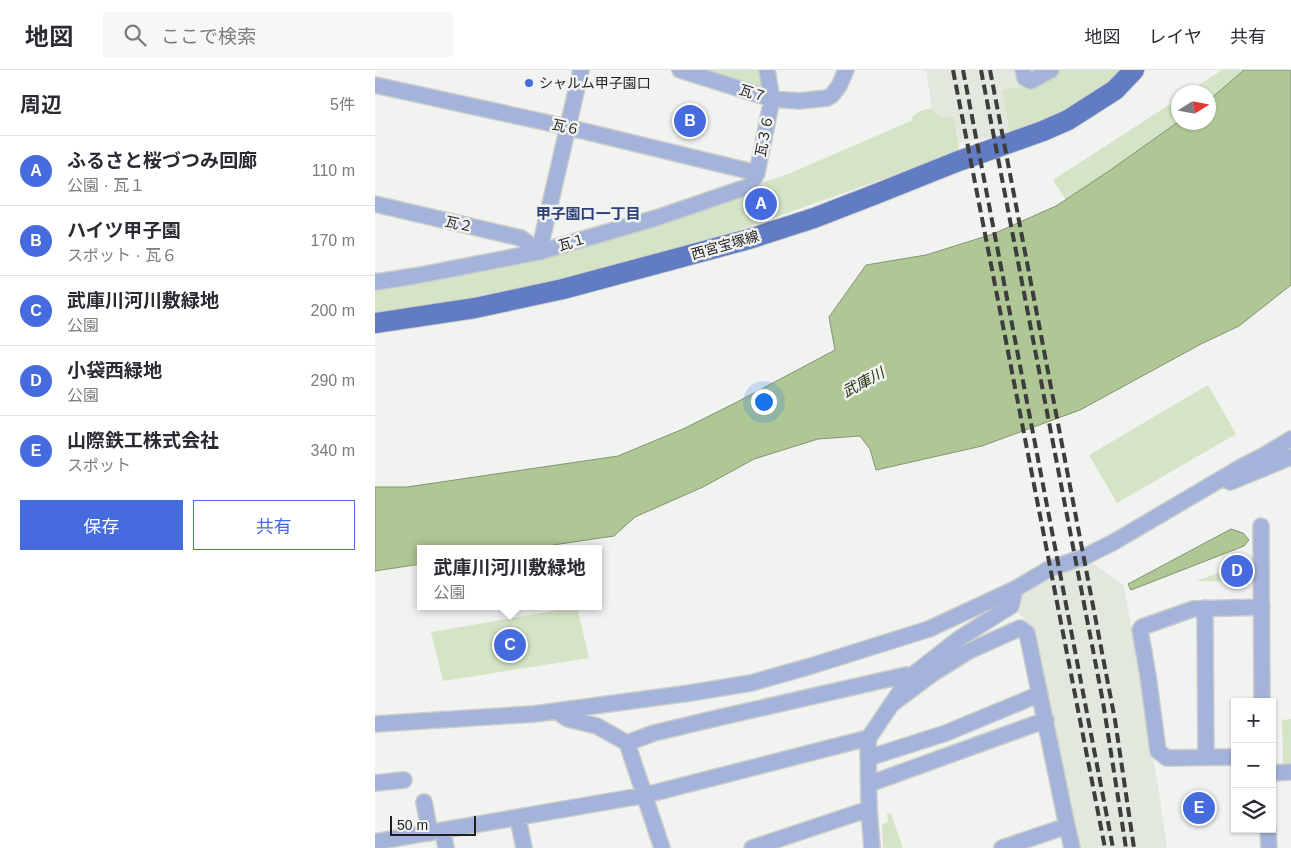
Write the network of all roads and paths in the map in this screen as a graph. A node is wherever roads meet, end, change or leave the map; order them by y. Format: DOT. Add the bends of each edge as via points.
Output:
graph roads {
  1 [pos="581,70"];
  2 [pos="681,70"];
  3 [pos="767,70"];
  4 [pos="846,70"];
  5 [pos="1023,70"];
  6 [pos="1051,70"];
  7 [pos="1134,70"];
  8 [pos="375,85"];
  9 [pos="772,99"];
  10 [pos="567,127"];
  11 [pos="757,173"];
  12 [pos="375,204"];
  13 [pos="539,252"];
  14 [pos="375,281"];
  15 [pos="375,323"];
  16 [pos="1291,439"];
  17 [pos="1291,457"];
  18 [pos="1191,496"];
  19 [pos="1261,526"];
  20 [pos="1015,590"];
  21 [pos="1262,607"];
  22 [pos="1205,608"];
  23 [pos="910,677"];
  24 [pos="1040,694"];
  25 [pos="1262,698"];
  26 [pos="891,704"];
  27 [pos="562,710"];
  28 [pos="1045,720"];
  29 [pos="375,724"];
  30 [pos="869,738"];
  31 [pos="627,743"];
  32 [pos="1231,757"];
  33 [pos="868,758"];
  34 [pos="1206,758"];
  35 [pos="1291,772"];
  36 [pos="1276,773"];
  37 [pos="404,780"];
  38 [pos="375,783"];
  39 [pos="869,784"];
  40 [pos="646,795"];
  41 [pos="424,802"];
  42 [pos="869,809"];
  43 [pos="518,818"];
  44 [pos="1067,826"];
  45 [pos="436,832"];
  46 [pos="1268,833"];
  47 [pos="375,842"];
  48 [pos="446,848"];
  49 [pos="524,848"];
  50 [pos="662,848"];
  51 [pos="752,848"];
  52 [pos="872,848"];
  53 [pos="1002,848"];
  54 [pos="1071,848"];
  55 [pos="1269,848"];
  1 -- 10 [label="street"];
  2 -- 9 [label="street, 瓦７"];
  3 -- 9 [label="street, 瓦３６"];
  4 -- 9 [label="street, 瓦７" via="839,86 827,98"];
  5 -- 6 [label="street" via="1025,78 1031,81"];
  7 -- 15 [label="main road, 西宮宝塚線" via="1115,90 1068,120 805,221 563,289 475,308"];
  8 -- 10 [label="street, 瓦６"];
  9 -- 11 [label="street, 瓦３６"];
  10 -- 11 [label="street, 瓦６"];
  10 -- 13 [label="street"];
  11 -- 13 [label="street, 瓦１" via="750,186"];
  12 -- 13 [label="street, 瓦２" via="521,238"];
  13 -- 14 [label="street, 瓦１"];
  16 -- 18 [label="street"];
  17 -- 18 [label="street"];
  18 -- 20 [label="street" via="1114,542 1049,569"];
  19 -- 21 [label="street"];
  20 -- 23 [label="street" via="1011,606 960,638"];
  20 -- 27 [label="street" via="929,629 751,683"];
  21 -- 22 [label="street"];
  21 -- 25 [label="street"];
  22 -- 34 [label="street"];
  22 -- 34 [label="street" via="1193,609 1140,630 1158,751 1167,758"];
  23 -- 26 [label="street"];
  23 -- 31 [label="street" via="906,675 713,719"];
  24 -- 26 [label="street" via="1027,633 1021,628 969,651"];
  24 -- 28 [label="street"];
  24 -- 33 [label="street" via="946,733"];
  26 -- 30 [label="street"];
  27 -- 29 [label="street"];
  27 -- 31 [label="street" via="562,715 597,726"];
  28 -- 39 [label="street"];
  28 -- 44 [label="street"];
  30 -- 33 [label="street"];
  30 -- 40 [label="street"];
  31 -- 40 [label="street"];
  32 -- 34 [label="street"];
  33 -- 39 [label="street"];
  35 -- 36 [label="street"];
  37 -- 38 [label="street"];
  39 -- 42 [label="street"];
  40 -- 43 [label="street"];
  40 -- 50 [label="street"];
  41 -- 45 [label="street"];
  42 -- 51 [label="street"];
  42 -- 52 [label="street"];
  43 -- 45 [label="street"];
  43 -- 49 [label="street"];
  44 -- 53 [label="street"];
  44 -- 54 [label="street"];
  45 -- 47 [label="street"];
  45 -- 48 [label="street"];
  46 -- 55 [label="street"];
}
